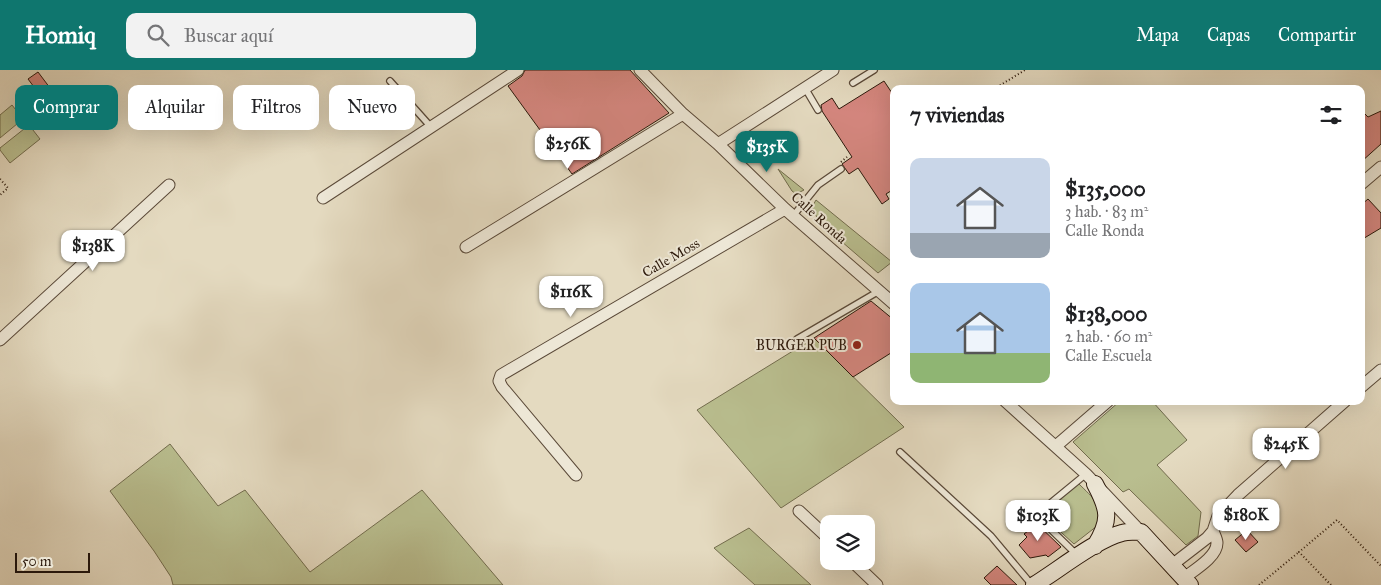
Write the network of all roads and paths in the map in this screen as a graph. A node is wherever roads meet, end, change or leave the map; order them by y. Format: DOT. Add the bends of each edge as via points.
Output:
graph roads {
  1 [pos="518,70"];
  2 [pos="640,70"];
  3 [pos="833,70"];
  4 [pos="874,70"];
  5 [pos="1025,70"];
  6 [pos="390,81"];
  7 [pos="853,83"];
  8 [pos="1001,85"];
  9 [pos="805,88"];
  10 [pos="818,110"];
  11 [pos="683,114"];
  12 [pos="431,127"];
  13 [pos="718,144"];
  14 [pos="1381,167"];
  15 [pos="841,169"];
  16 [pos="0,179"];
  17 [pos="1365,181"];
  18 [pos="168,185"];
  19 [pos="0,195"];
  20 [pos="323,198"];
  21 [pos="789,213"];
  22 [pos="466,247"];
  23 [pos="879,291"];
  24 [pos="890,301"];
  25 [pos="796,339"];
  26 [pos="0,340"];
  27 [pos="1381,370"];
  28 [pos="1365,384"];
  29 [pos="1010,405"];
  30 [pos="1103,405"];
  31 [pos="1340,405"];
  32 [pos="1056,446"];
  33 [pos="900,452"];
  34 [pos="576,475"];
  35 [pos="1091,479"];
  36 [pos="1015,510"];
  37 [pos="799,511"];
  38 [pos="1036,515"];
  39 [pos="820,531"];
  40 [pos="1213,531"];
  41 [pos="1141,532"];
  42 [pos="1095,546"];
  43 [pos="1299,552"];
  44 [pos="1079,556"];
  45 [pos="1172,565"];
  46 [pos="1381,566"];
  47 [pos="861,570"];
  48 [pos="1187,582"];
  49 [pos="877,585"];
  50 [pos="1033,585"];
  51 [pos="1259,585"];
  52 [pos="1331,585"];
  1 -- 12 [label="street"];
  2 -- 11 [label="street, Calle Ronda"];
  3 -- 9 [label="street"];
  4 -- 7 [label="lane"];
  5 -- 8 [label="path"];
  6 -- 12 [label="lane"];
  9 -- 10 [label="lane"];
  9 -- 13 [label="street"];
  11 -- 13 [label="street, Calle Ronda"];
  11 -- 22 [label="street"];
  12 -- 20 [label="street"];
  13 -- 21 [label="street, Calle Ronda"];
  14 -- 17 [label="street"];
  15 -- 21 [label="lane" via="818,185"];
  16 -- 19 [label="path" via="8,188"];
  18 -- 26 [label="street"];
  21 -- 23 [label="street, Calle Ronda"];
  21 -- 34 [label="street, Calle Moss" via="501,376 502,387"];
  23 -- 24 [label="street, Calle Ronda"];
  23 -- 25 [label="lane"];
  27 -- 28 [label="street"];
  29 -- 32 [label="street"];
  30 -- 32 [label="street"];
  31 -- 40 [label="street" via="1238,495 1218,516"];
  32 -- 35 [label="street"];
  33 -- 50 [label="lane" via="990,536"];
  35 -- 38 [label="lane"];
  35 -- 41 [label="street"];
  35 -- 42 [label="main road" via="1105,503 1104,529"];
  36 -- 38 [label="lane"];
  37 -- 39 [label="street"];
  38 -- 44 [label="lane"];
  40 -- 45 [label="street"];
  40 -- 48 [label="street" via="1217,542 1215,549"];
  41 -- 42 [label="main road" via="1120,533"];
  41 -- 45 [label="main road"];
  42 -- 44 [label="main road"];
  43 -- 46 [label="path" via="1337,520"];
  43 -- 51 [label="path"];
  43 -- 52 [label="path"];
  44 -- 50 [label="main road"];
  45 -- 48 [label="main road"];
  47 -- 49 [label="street"];
}
